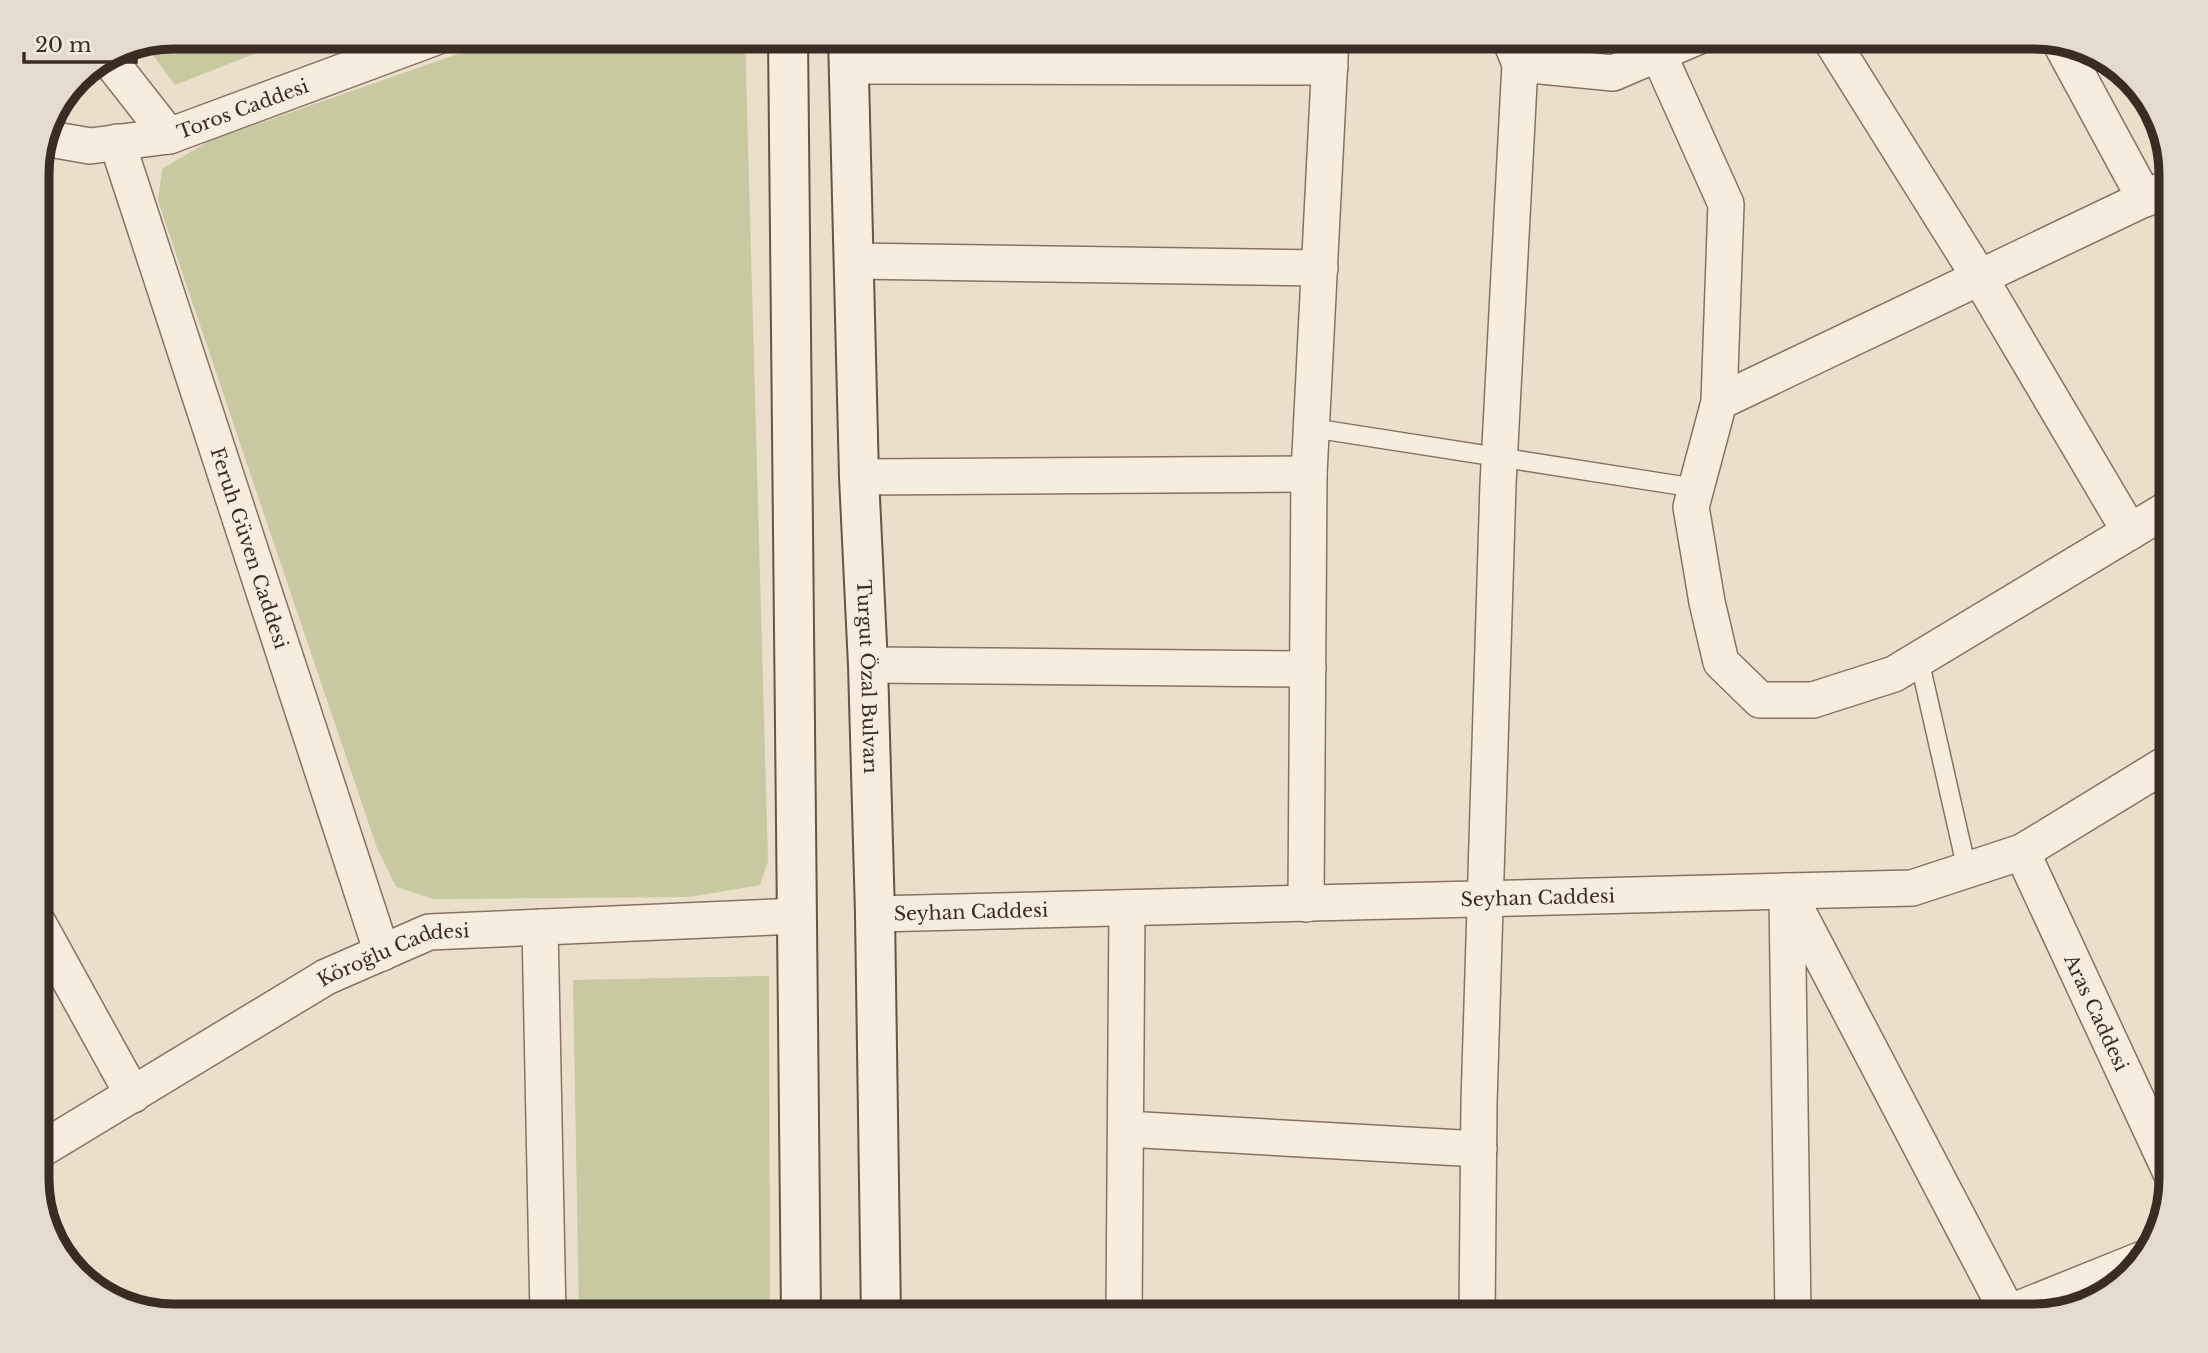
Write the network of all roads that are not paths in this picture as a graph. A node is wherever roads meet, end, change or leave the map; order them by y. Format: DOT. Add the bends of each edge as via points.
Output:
graph roads {
  1 [pos="404,49"];
  2 [pos="788,49"];
  3 [pos="1668,49"];
  4 [pos="1837,49"];
  5 [pos="1515,50"];
  6 [pos="848,51"];
  7 [pos="1331,52"];
  8 [pos="1658,53"];
  9 [pos="2067,53"];
  10 [pos="113,65"];
  11 [pos="169,136"];
  12 [pos="54,140"];
  13 [pos="117,142"];
  14 [pos="2158,192"];
  15 [pos="855,261"];
  16 [pos="1320,268"];
  17 [pos="1980,278"];
  18 [pos="1719,402"];
  19 [pos="1312,428"];
  20 [pos="1500,457"];
  21 [pos="1309,474"];
  22 [pos="859,477"];
  23 [pos="1696,488"];
  24 [pos="2159,514"];
  25 [pos="2130,532"];
  26 [pos="1919,659"];
  27 [pos="868,665"];
  28 [pos="1308,669"];
  29 [pos="2159,768"];
  30 [pos="2022,852"];
  31 [pos="1967,870"];
  32 [pos="1787,891"];
  33 [pos="1486,899"];
  34 [pos="1306,904"];
  35 [pos="1127,908"];
  36 [pos="875,914"];
  37 [pos="797,916"];
  38 [pos="540,927"];
  39 [pos="49,943"];
  40 [pos="382,953"];
  41 [pos="132,1095"];
  42 [pos="1126,1129"];
  43 [pos="49,1145"];
  44 [pos="2159,1147"];
  45 [pos="1479,1149"];
  46 [pos="2121,1268"];
  47 [pos="548,1304"];
  48 [pos="801,1304"];
  49 [pos="881,1304"];
  50 [pos="1124,1304"];
  51 [pos="1476,1304"];
  52 [pos="1793,1304"];
  53 [pos="1998,1304"];
  54 [pos="2031,1304"];
  1 -- 11 [label="street, Toros Caddesi"];
  2 -- 37 [label="street"];
  3 -- 8 [label="street"];
  4 -- 17 [label="street"];
  5 -- 8 [label="street" via="1613,73"];
  5 -- 20 [label="street"];
  6 -- 7 [label="street"];
  6 -- 15 [label="street, Turgut Özal Bulvarı"];
  7 -- 16 [label="street"];
  8 -- 18 [label="street" via="1726,204"];
  9 -- 14 [label="street"];
  10 -- 11 [label="street"];
  11 -- 13 [label="street, Toros Caddesi"];
  12 -- 13 [label="street, Toros Caddesi" via="90,146"];
  13 -- 40 [label="street, Feruh Güven Caddesi"];
  14 -- 17 [label="street"];
  15 -- 16 [label="street"];
  15 -- 22 [label="street, Turgut Özal Bulvarı"];
  16 -- 19 [label="street"];
  17 -- 18 [label="street"];
  17 -- 25 [label="street"];
  18 -- 23 [label="street"];
  19 -- 20 [label="lane"];
  19 -- 21 [label="street"];
  20 -- 23 [label="lane"];
  20 -- 33 [label="street"];
  21 -- 22 [label="street"];
  21 -- 28 [label="street"];
  22 -- 27 [label="street, Turgut Özal Bulvarı"];
  23 -- 26 [label="street" via="1690,507 1721,662 1760,700 1813,700 1894,674"];
  24 -- 25 [label="street"];
  25 -- 26 [label="street"];
  26 -- 31 [label="lane"];
  27 -- 28 [label="street"];
  27 -- 36 [label="street, Turgut Özal Bulvarı"];
  28 -- 34 [label="street"];
  29 -- 30 [label="street, Seyhan Caddesi"];
  30 -- 31 [label="street, Seyhan Caddesi"];
  30 -- 44 [label="street, Aras Caddesi"];
  31 -- 32 [label="street, Seyhan Caddesi" via="1912,888"];
  32 -- 33 [label="street, Seyhan Caddesi"];
  32 -- 52 [label="street"];
  32 -- 53 [label="street"];
  33 -- 34 [label="street, Seyhan Caddesi"];
  33 -- 45 [label="street"];
  34 -- 35 [label="street, Seyhan Caddesi"];
  35 -- 36 [label="street, Seyhan Caddesi"];
  35 -- 42 [label="street"];
  36 -- 49 [label="street, Turgut Özal Bulvarı"];
  37 -- 38 [label="street, Köroğlu Caddesi"];
  37 -- 48 [label="street"];
  38 -- 40 [label="street, Köroğlu Caddesi" via="429,932"];
  38 -- 47 [label="street"];
  39 -- 41 [label="street"];
  40 -- 41 [label="street, Köroğlu Caddesi" via="326,977"];
  41 -- 43 [label="street, Köroğlu Caddesi"];
  42 -- 45 [label="street"];
  42 -- 50 [label="street"];
  45 -- 51 [label="street"];
  46 -- 54 [label="street"];
}
